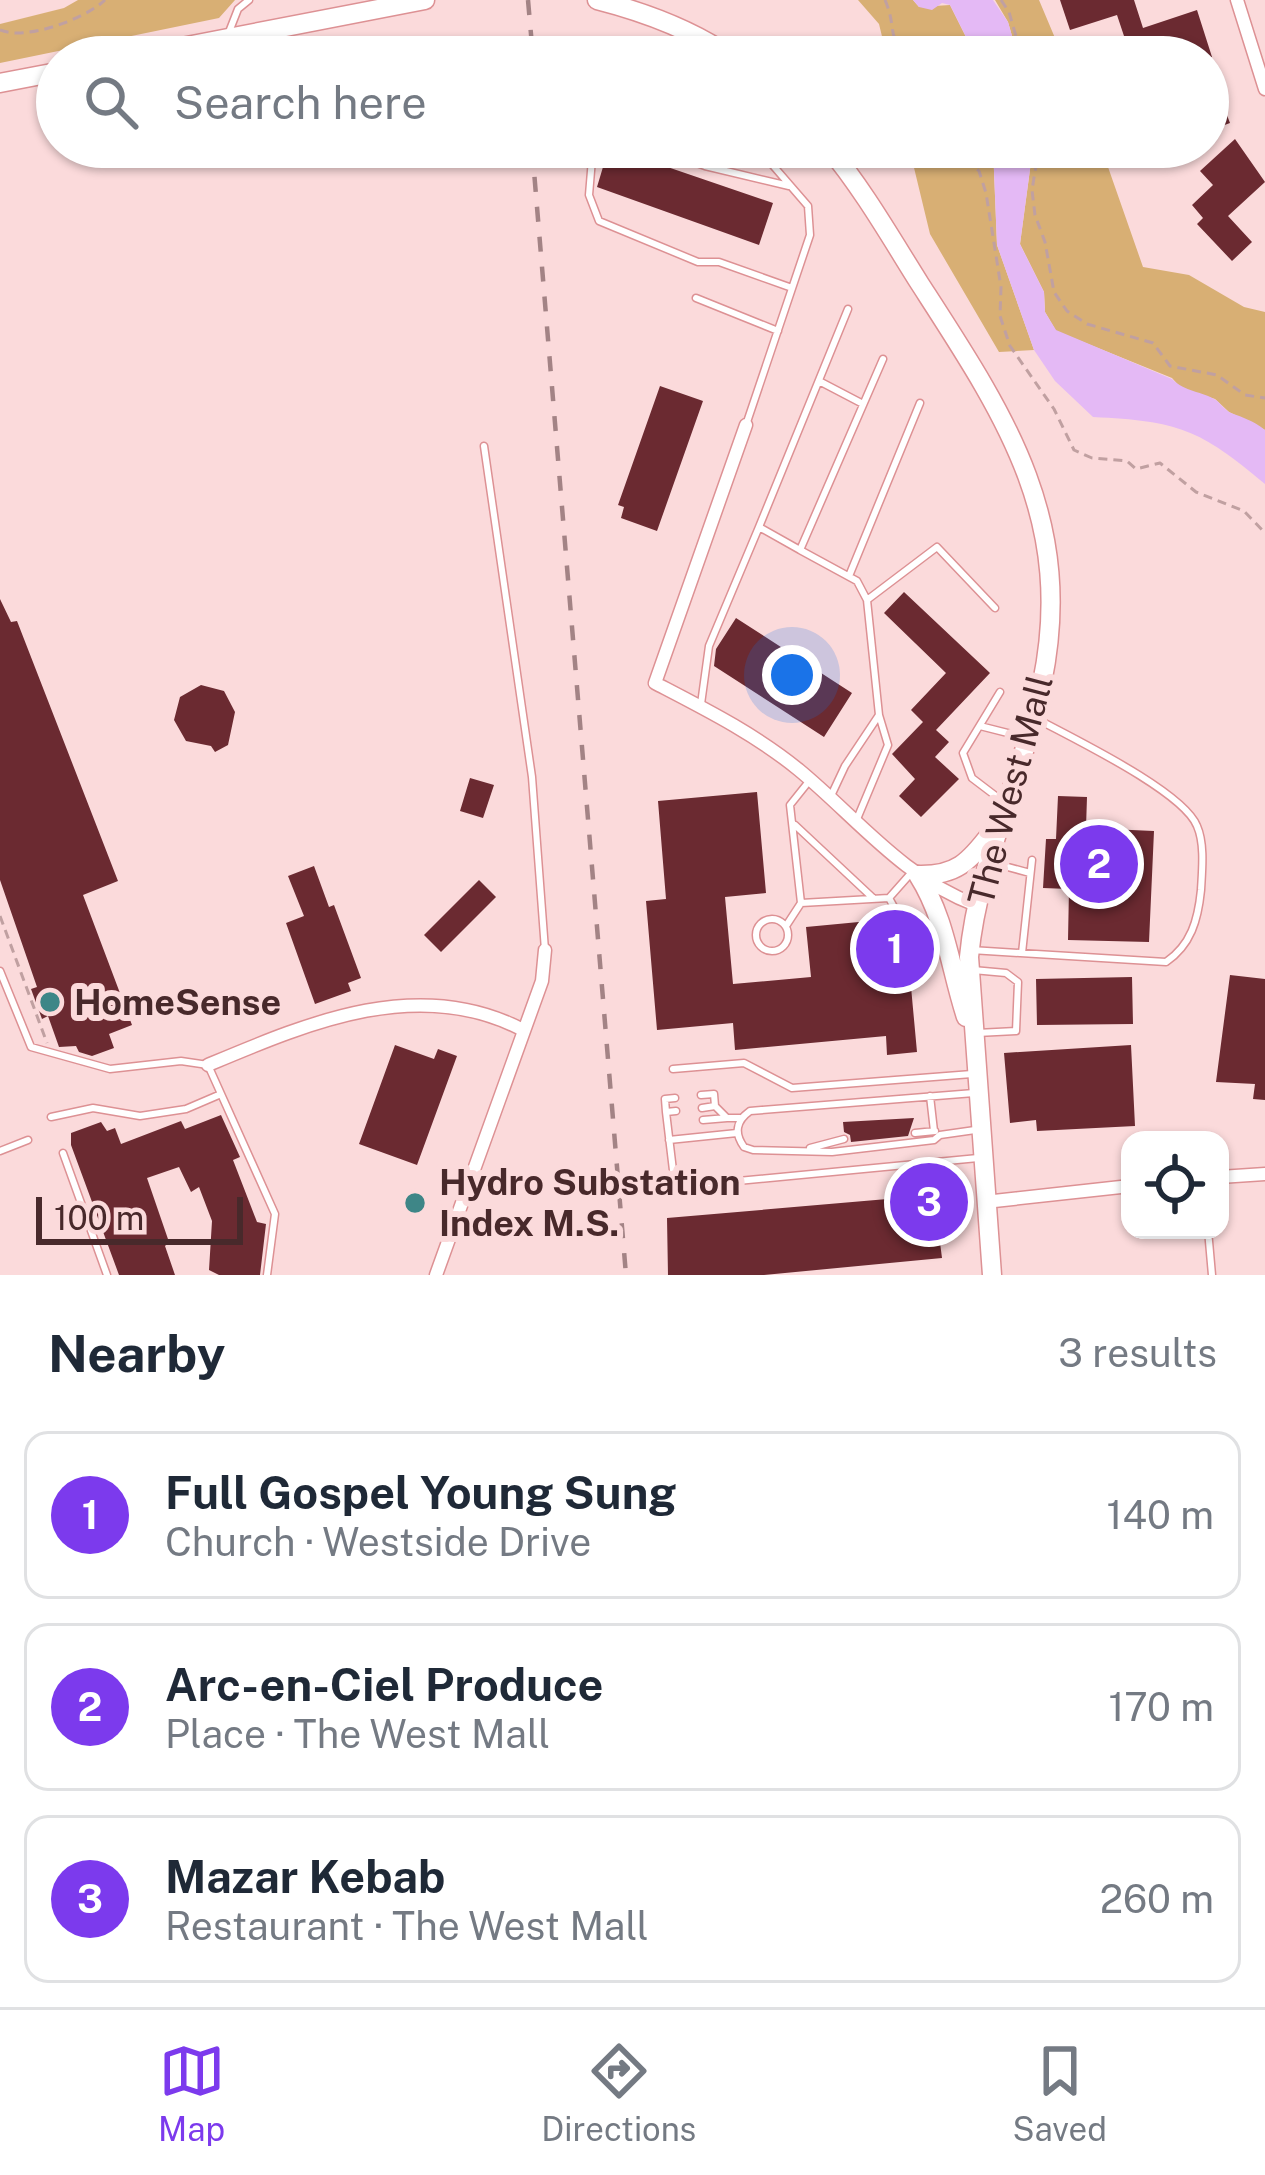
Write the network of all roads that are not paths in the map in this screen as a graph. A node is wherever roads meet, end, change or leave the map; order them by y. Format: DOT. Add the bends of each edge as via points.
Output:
graph roads {
  1 [pos="249,0"];
  2 [pos="425,0"];
  3 [pos="596,0"];
  4 [pos="1237,0"];
  5 [pos="227,36"];
  6 [pos="236,36"];
  7 [pos="696,36"];
  8 [pos="36,76"];
  9 [pos="0,83"];
  10 [pos="1265,89"];
  11 [pos="591,168"];
  12 [pos="712,168"];
  13 [pos="776,168"];
  14 [pos="842,168"];
  15 [pos="793,187"];
  16 [pos="792,288"];
  17 [pos="696,298"];
  18 [pos="848,309"];
  19 [pos="778,331"];
  20 [pos="883,359"];
  21 [pos="818,381"];
  22 [pos="920,403"];
  23 [pos="863,404"];
  24 [pos="746,425"];
  25 [pos="484,446"];
  26 [pos="759,527"];
  27 [pos="800,550"];
  28 [pos="849,576"];
  29 [pos="867,600"];
  30 [pos="995,608"];
  31 [pos="1000,692"];
  32 [pos="700,707"];
  33 [pos="879,715"];
  34 [pos="1034,718"];
  35 [pos="980,726"];
  36 [pos="1027,739"];
  37 [pos="810,780"];
  38 [pos="830,798"];
  39 [pos="1002,812"];
  40 [pos="855,822"];
  41 [pos="792,823"];
  42 [pos="1032,860"];
  43 [pos="988,861"];
  44 [pos="915,873"];
  45 [pos="1030,873"];
  46 [pos="889,898"];
  47 [pos="874,899"];
  48 [pos="802,903"];
  49 [pos="976,904"];
  50 [pos="786,926"];
  51 [pos="545,950"];
  52 [pos="1022,953"];
  53 [pos="970,960"];
  54 [pos="928,969"];
  55 [pos="0,971"];
  56 [pos="524,1030"];
  57 [pos="973,1037"];
  58 [pos="208,1065"];
  59 [pos="673,1069"];
  60 [pos="976,1084"];
  61 [pos="221,1094"];
  62 [pos="700,1095"];
  63 [pos="931,1096"];
  64 [pos="675,1098"];
  65 [pos="715,1106"];
  66 [pos="702,1108"];
  67 [pos="676,1111"];
  68 [pos="666,1112"];
  69 [pos="51,1117"];
  70 [pos="727,1118"];
  71 [pos="740,1118"];
  72 [pos="703,1120"];
  73 [pos="677,1123"];
  74 [pos="667,1124"];
  75 [pos="980,1130"];
  76 [pos="737,1133"];
  77 [pos="915,1133"];
  78 [pos="937,1133"];
  79 [pos="844,1139"];
  80 [pos="28,1140"];
  81 [pos="669,1140"];
  82 [pos="807,1149"];
  83 [pos="0,1150"];
  84 [pos="63,1153"];
  85 [pos="982,1158"];
  86 [pos="1265,1174"];
  87 [pos="1229,1176"];
  88 [pos="1121,1187"];
  89 [pos="985,1202"];
  90 [pos="1209,1239"];
  91 [pos="107,1275"];
  92 [pos="267,1275"];
  93 [pos="436,1275"];
  94 [pos="992,1275"];
  95 [pos="1212,1275"];
  1 -- 5 [label="lane"];
  2 -- 6 [label="main road"];
  3 -- 7 [label="main road"];
  4 -- 10 [label="street"];
  8 -- 9 [label="main road"];
  11 -- 16 [label="lane" via="598,220 698,262"];
  12 -- 15 [label="lane"];
  13 -- 15 [label="lane"];
  14 -- 34 [label="main road, The West Mall" via="1001,411 1032,483 1049,628"];
  15 -- 16 [label="lane" via="808,206 810,236"];
  16 -- 19 [label="lane"];
  17 -- 19 [label="lane"];
  18 -- 21 [label="lane"];
  19 -- 24 [label="lane"];
  20 -- 23 [label="lane"];
  21 -- 23 [label="lane"];
  21 -- 26 [label="lane"];
  22 -- 28 [label="lane"];
  23 -- 27 [label="lane"];
  24 -- 32 [label="street" via="655,683"];
  25 -- 51 [label="lane" via="532,777"];
  26 -- 27 [label="lane"];
  26 -- 32 [label="lane" via="709,646"];
  27 -- 28 [label="lane"];
  28 -- 29 [label="lane"];
  29 -- 30 [label="lane" via="937,547"];
  29 -- 33 [label="lane"];
  31 -- 35 [label="lane"];
  32 -- 37 [label="street"];
  33 -- 38 [label="lane"];
  33 -- 40 [label="lane" via="888,745"];
  34 -- 36 [label="main road, The West Mall"];
  34 -- 52 [label="lane" via="1177,800 1197,825 1202,867 1190,936 1166,962"];
  35 -- 36 [label="lane"];
  35 -- 39 [label="lane" via="963,753 972,778"];
  36 -- 39 [label="main road, The West Mall"];
  37 -- 38 [label="street"];
  37 -- 41 [label="lane" via="790,805"];
  38 -- 40 [label="street"];
  39 -- 43 [label="main road, The West Mall"];
  39 -- 44 [label="main road" via="956,872"];
  40 -- 44 [label="street"];
  41 -- 47 [label="lane"];
  41 -- 48 [label="lane"];
  42 -- 45 [label="lane"];
  43 -- 45 [label="lane"];
  43 -- 49 [label="main road, The West Mall"];
  44 -- 46 [label="lane"];
  44 -- 49 [label="street"];
  44 -- 57 [label="main road" via="940,915"];
  45 -- 52 [label="lane"];
  46 -- 47 [label="lane"];
  46 -- 54 [label="lane"];
  47 -- 48 [label="lane"];
  48 -- 50 [label="lane"];
  49 -- 53 [label="main road, The West Mall"];
  50 -- 50 [label="lane" via="762,922 760,946 780,950"];
  51 -- 56 [label="street"];
  52 -- 53 [label="lane"];
  53 -- 57 [label="main road, The West Mall"];
  53 -- 57 [label="lane" via="1018,982 1016,1030"];
  55 -- 58 [label="lane" via="36,1048 110,1069 181,1060"];
  56 -- 58 [label="street" via="460,1006 386,1006 304,1025"];
  56 -- 93 [label="street"];
  57 -- 60 [label="main road, The West Mall"];
  58 -- 61 [label="lane"];
  59 -- 60 [label="lane" via="745,1063 792,1088"];
  60 -- 63 [label="lane"];
  60 -- 75 [label="main road, The West Mall"];
  61 -- 69 [label="lane" via="140,1116 93,1108"];
  61 -- 92 [label="lane" via="275,1214"];
  62 -- 65 [label="lane" via="714,1094"];
  63 -- 71 [label="lane"];
  63 -- 78 [label="lane"];
  64 -- 68 [label="lane" via="665,1099"];
  65 -- 66 [label="lane"];
  65 -- 70 [label="lane"];
  67 -- 68 [label="lane"];
  68 -- 74 [label="lane"];
  70 -- 71 [label="lane"];
  70 -- 72 [label="lane"];
  71 -- 76 [label="lane"];
  73 -- 74 [label="lane"];
  74 -- 81 [label="lane"];
  75 -- 78 [label="lane"];
  75 -- 85 [label="main road, The West Mall"];
  76 -- 81 [label="lane"];
  76 -- 82 [label="lane" via="753,1150"];
  77 -- 78 [label="lane"];
  78 -- 82 [label="lane" via="934,1140"];
  79 -- 82 [label="lane"];
  80 -- 83 [label="lane"];
  81 -- 85 [label="lane" via="675,1187"];
  84 -- 91 [label="lane"];
  85 -- 89 [label="main road, The West Mall"];
  86 -- 87 [label="street"];
  88 -- 89 [label="street"];
  89 -- 94 [label="main road, The West Mall"];
  90 -- 95 [label="lane"];
}
